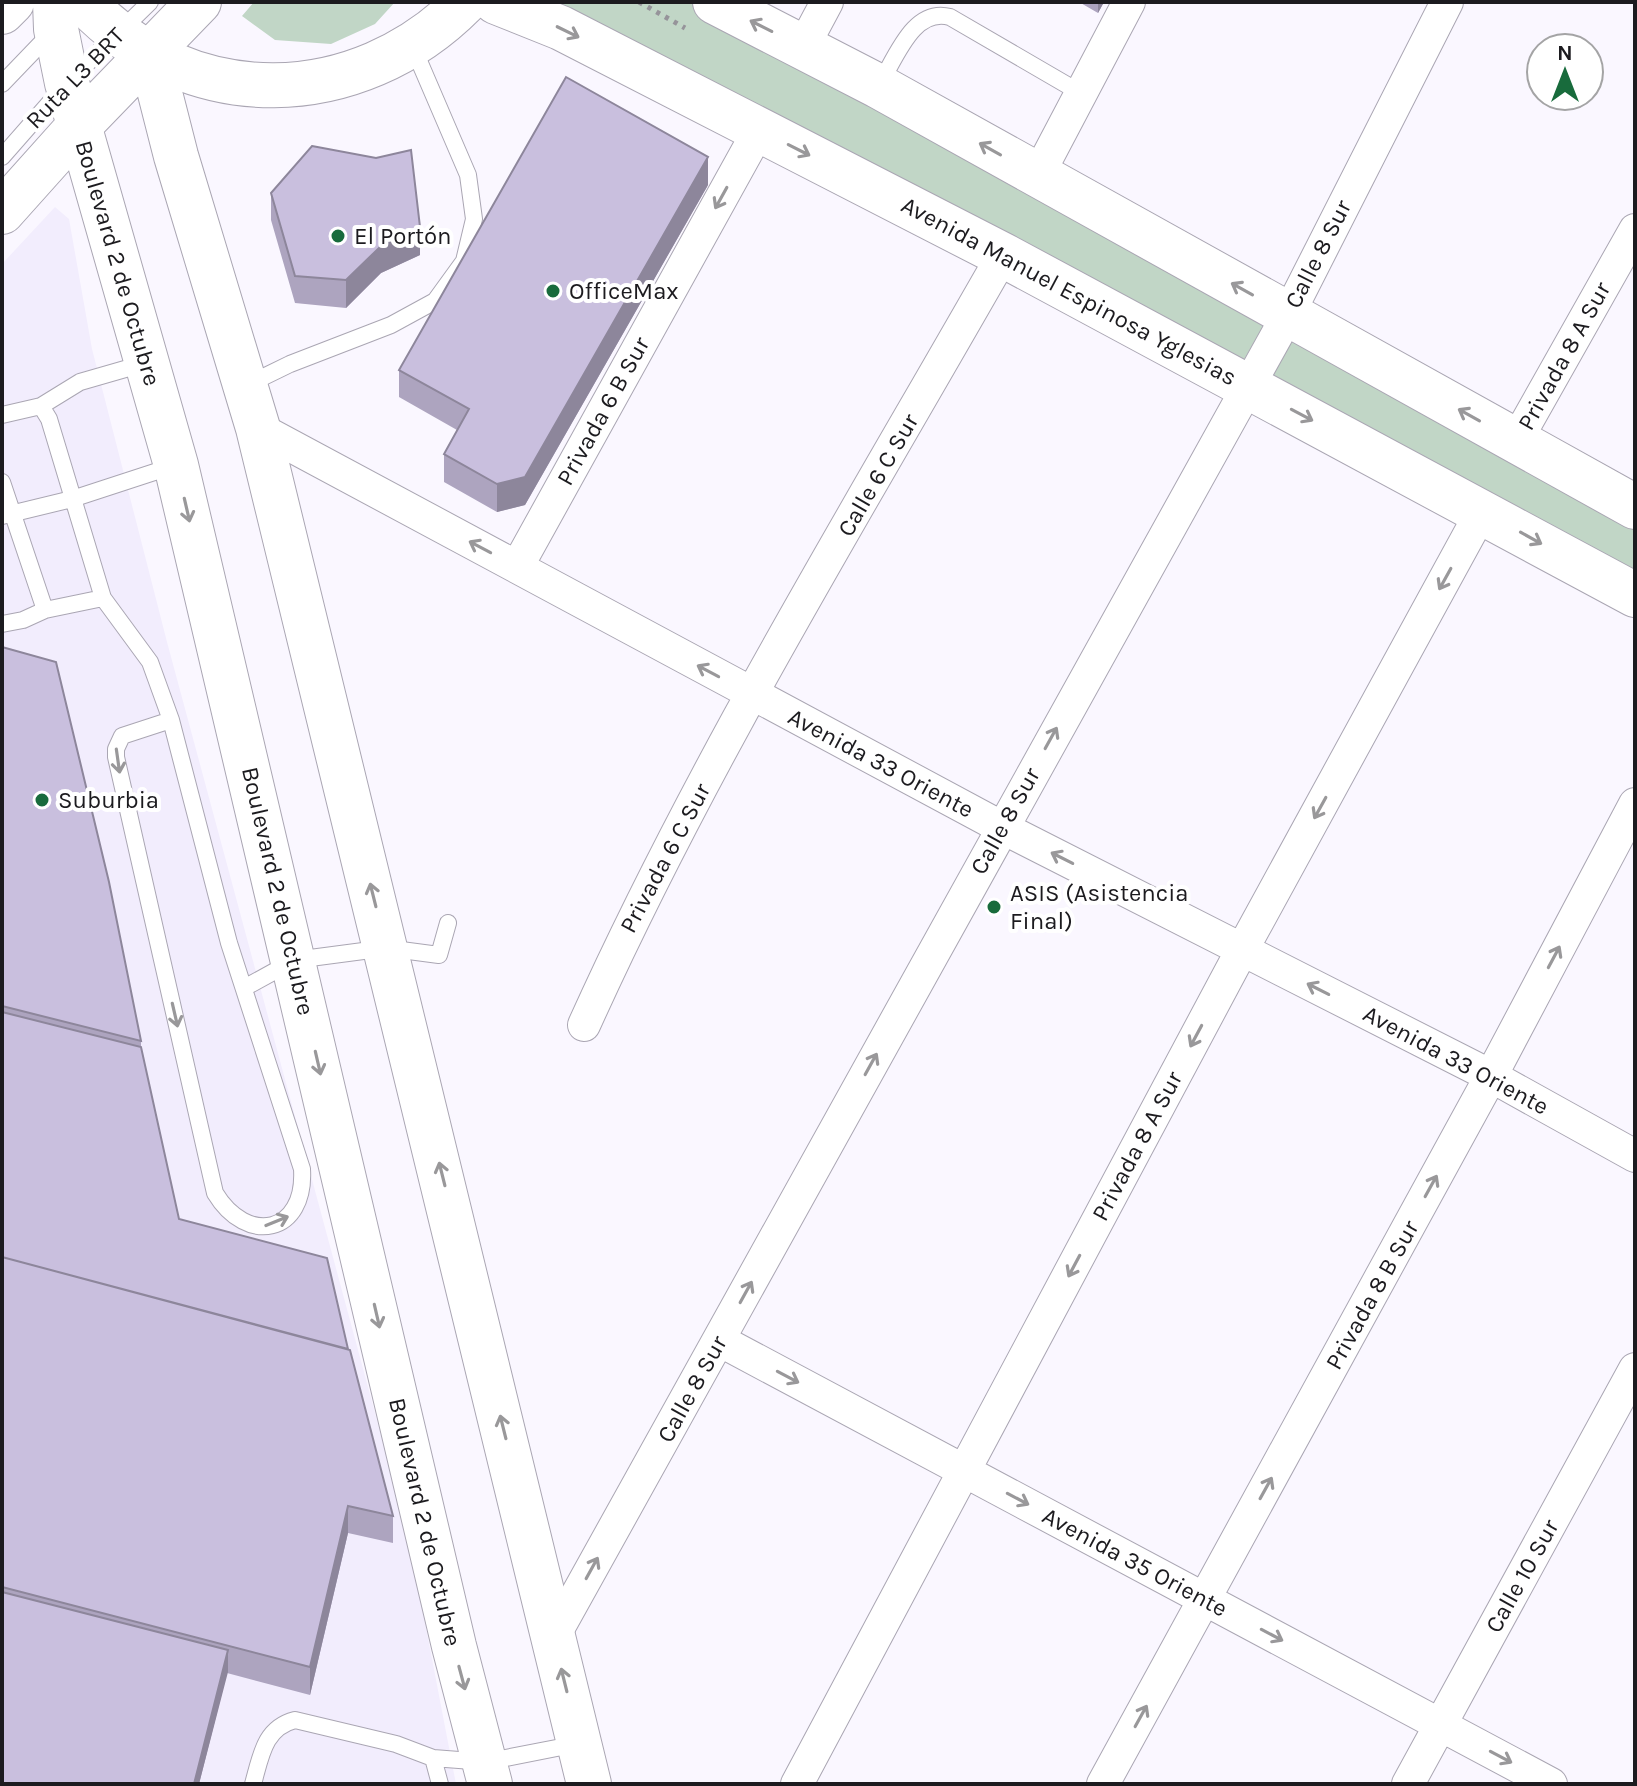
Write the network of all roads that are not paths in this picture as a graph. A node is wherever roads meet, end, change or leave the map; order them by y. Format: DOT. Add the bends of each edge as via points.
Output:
graph roads {
  1 [pos="12,2"];
  2 [pos="150,2"];
  3 [pos="199,2"];
  4 [pos="465,2"];
  5 [pos="496,2"];
  6 [pos="715,2"];
  7 [pos="827,2"];
  8 [pos="1129,2"];
  9 [pos="1447,2"];
  10 [pos="68,9"];
  11 [pos="2,12"];
  12 [pos="134,44"];
  13 [pos="413,47"];
  14 [pos="803,47"];
  15 [pos="67,83"];
  16 [pos="2,84"];
  17 [pos="878,86"];
  18 [pos="1079,92"];
  19 [pos="79,126"];
  20 [pos="759,130"];
  21 [pos="2,157"];
  22 [pos="1038,175"];
  23 [pos="2,212"];
  24 [pos="1635,230"];
  25 [pos="1003,255"];
  26 [pos="1288,315"];
  27 [pos="147,363"];
  28 [pos="1246,385"];
  29 [pos="246,386"];
  30 [pos="41,406"];
  31 [pos="2,415"];
  32 [pos="258,428"];
  33 [pos="1516,441"];
  34 [pos="176,465"];
  35 [pos="2,482"];
  36 [pos="72,499"];
  37 [pos="1635,507"];
  38 [pos="1482,511"];
  39 [pos="8,515"];
  40 [pos="517,567"];
  41 [pos="1635,595"];
  42 [pos="103,598"];
  43 [pos="45,610"];
  44 [pos="2,624"];
  45 [pos="752,695"];
  46 [pos="171,720"];
  47 [pos="1635,804"];
  48 [pos="1001,827"];
  49 [pos="448,923"];
  50 [pos="386,948"];
  51 [pos="1242,950"];
  52 [pos="295,960"];
  53 [pos="244,988"];
  54 [pos="584,1025"];
  55 [pos="1491,1076"];
  56 [pos="1635,1156"];
  57 [pos="719,1340"];
  58 [pos="1635,1369"];
  59 [pos="965,1471"];
  60 [pos="1205,1599"];
  61 [pos="554,1636"];
  62 [pos="1441,1725"];
  63 [pos="433,1758"];
  64 [pos="487,1773"];
  65 [pos="585,1774"];
  66 [pos="253,1784"];
  67 [pos="440,1784"];
  68 [pos="797,1784"];
  69 [pos="1103,1784"];
  70 [pos="1408,1784"];
  71 [pos="1551,1784"];
  1 -- 11 [label="main road"];
  2 -- 12 [label="lane, Ruta L3 BRT"];
  3 -- 12 [label="main road"];
  4 -- 13 [label="main road"];
  5 -- 20 [label="main road, Avenida Manuel Espinosa Yglesias, one-way" via="561,28"];
  14 -- 6 [label="main road, one-way"];
  7 -- 14 [label="street"];
  8 -- 18 [label="street"];
  9 -- 26 [label="street, Calle 8 Sur"];
  10 -- 12 [label="main road"];
  10 -- 15 [label="main road, Boulevard 2 de Octubre"];
  10 -- 16 [label="lane"];
  12 -- 13 [label="main road" via="201,76 255,86 310,84 364,71"];
  12 -- 15 [label="lane, Ruta L3 BRT"];
  12 -- 19 [label="main road"];
  12 -- 29 [label="main road" via="176,156"];
  13 -- 29 [label="lane" via="468,175 474,219 464,261 435,301"];
  14 -- 17 [label="main road"];
  15 -- 19 [label="main road, Boulevard 2 de Octubre"];
  15 -- 21 [label="lane, Ruta L3 BRT"];
  17 -- 18 [label="lane" via="915,27 938,14"];
  22 -- 17 [label="main road, one-way"];
  18 -- 22 [label="street"];
  19 -- 23 [label="main road"];
  19 -- 27 [label="main road, Boulevard 2 de Octubre"];
  20 -- 25 [label="main road, Avenida Manuel Espinosa Yglesias, one-way"];
  20 -- 40 [label="street, Privada 6 B Sur, one-way"];
  26 -- 22 [label="main road, one-way"];
  24 -- 33 [label="street, Privada 8 A Sur"];
  25 -- 28 [label="main road, Avenida Manuel Espinosa Yglesias"];
  25 -- 45 [label="street, Calle 6 C Sur"];
  26 -- 28 [label="street, Calle 8 Sur"];
  33 -- 26 [label="main road, one-way"];
  27 -- 30 [label="lane" via="80,382"];
  27 -- 34 [label="main road, Boulevard 2 de Octubre"];
  28 -- 38 [label="main road, Avenida Manuel Espinosa Yglesias, one-way"];
  48 -- 28 [label="street, Calle 8 Sur, one-way"];
  29 -- 32 [label="main road"];
  30 -- 31 [label="lane"];
  30 -- 36 [label="lane" via="56,436"];
  40 -- 32 [label="street, Avenida 33 Oriente, one-way"];
  50 -- 32 [label="main road, one-way"];
  33 -- 37 [label="main road"];
  34 -- 36 [label="lane"];
  34 -- 52 [label="main road, Boulevard 2 de Octubre, one-way"];
  35 -- 39 [label="lane"];
  36 -- 39 [label="lane"];
  36 -- 42 [label="lane"];
  38 -- 41 [label="main road, Avenida Manuel Espinosa Yglesias, one-way"];
  38 -- 51 [label="street, Privada 8 A Sur, one-way"];
  39 -- 43 [label="lane"];
  45 -- 40 [label="street, Avenida 33 Oriente, one-way"];
  42 -- 43 [label="lane"];
  42 -- 46 [label="lane" via="150,662"];
  43 -- 44 [label="lane"];
  45 -- 48 [label="street, Avenida 33 Oriente"];
  45 -- 54 [label="street, Privada 6 C Sur" via="628,927"];
  46 -- 53 [label="lane"];
  46 -- 53 [label="lane, one-way" via="122,736 116,757 215,1193 227,1213 242,1222 272,1226 300,1202 302,1169"];
  55 -- 47 [label="street, Privada 8 B Sur, one-way"];
  51 -- 48 [label="street, Avenida 33 Oriente, one-way"];
  57 -- 48 [label="street, Calle 8 Sur, one-way"];
  49 -- 50 [label="lane" via="439,955"];
  50 -- 52 [label="lane"];
  61 -- 50 [label="main road, one-way"];
  55 -- 51 [label="street, Avenida 33 Oriente, one-way"];
  51 -- 59 [label="street, Privada 8 A Sur, one-way"];
  52 -- 53 [label="lane"];
  52 -- 64 [label="main road, Boulevard 2 de Octubre, one-way"];
  55 -- 56 [label="street, Avenida 33 Oriente"];
  60 -- 55 [label="street, Privada 8 B Sur, one-way"];
  57 -- 59 [label="street, Avenida 35 Oriente, one-way"];
  61 -- 57 [label="street, Calle 8 Sur, one-way"];
  58 -- 62 [label="street, Calle 10 Sur"];
  59 -- 60 [label="street, Avenida 35 Oriente, one-way"];
  59 -- 68 [label="street, Privada 8 A Sur"];
  60 -- 62 [label="street, Avenida 35 Oriente, one-way"];
  69 -- 60 [label="street, Privada 8 B Sur, one-way"];
  65 -- 61 [label="main road, one-way"];
  62 -- 70 [label="street, Calle 10 Sur"];
  62 -- 71 [label="street, Avenida 35 Oriente, one-way"];
  63 -- 64 [label="lane"];
  63 -- 66 [label="lane" via="295,1720 270,1733"];
  63 -- 67 [label="lane"];
  64 -- 65 [label="lane"];
}
